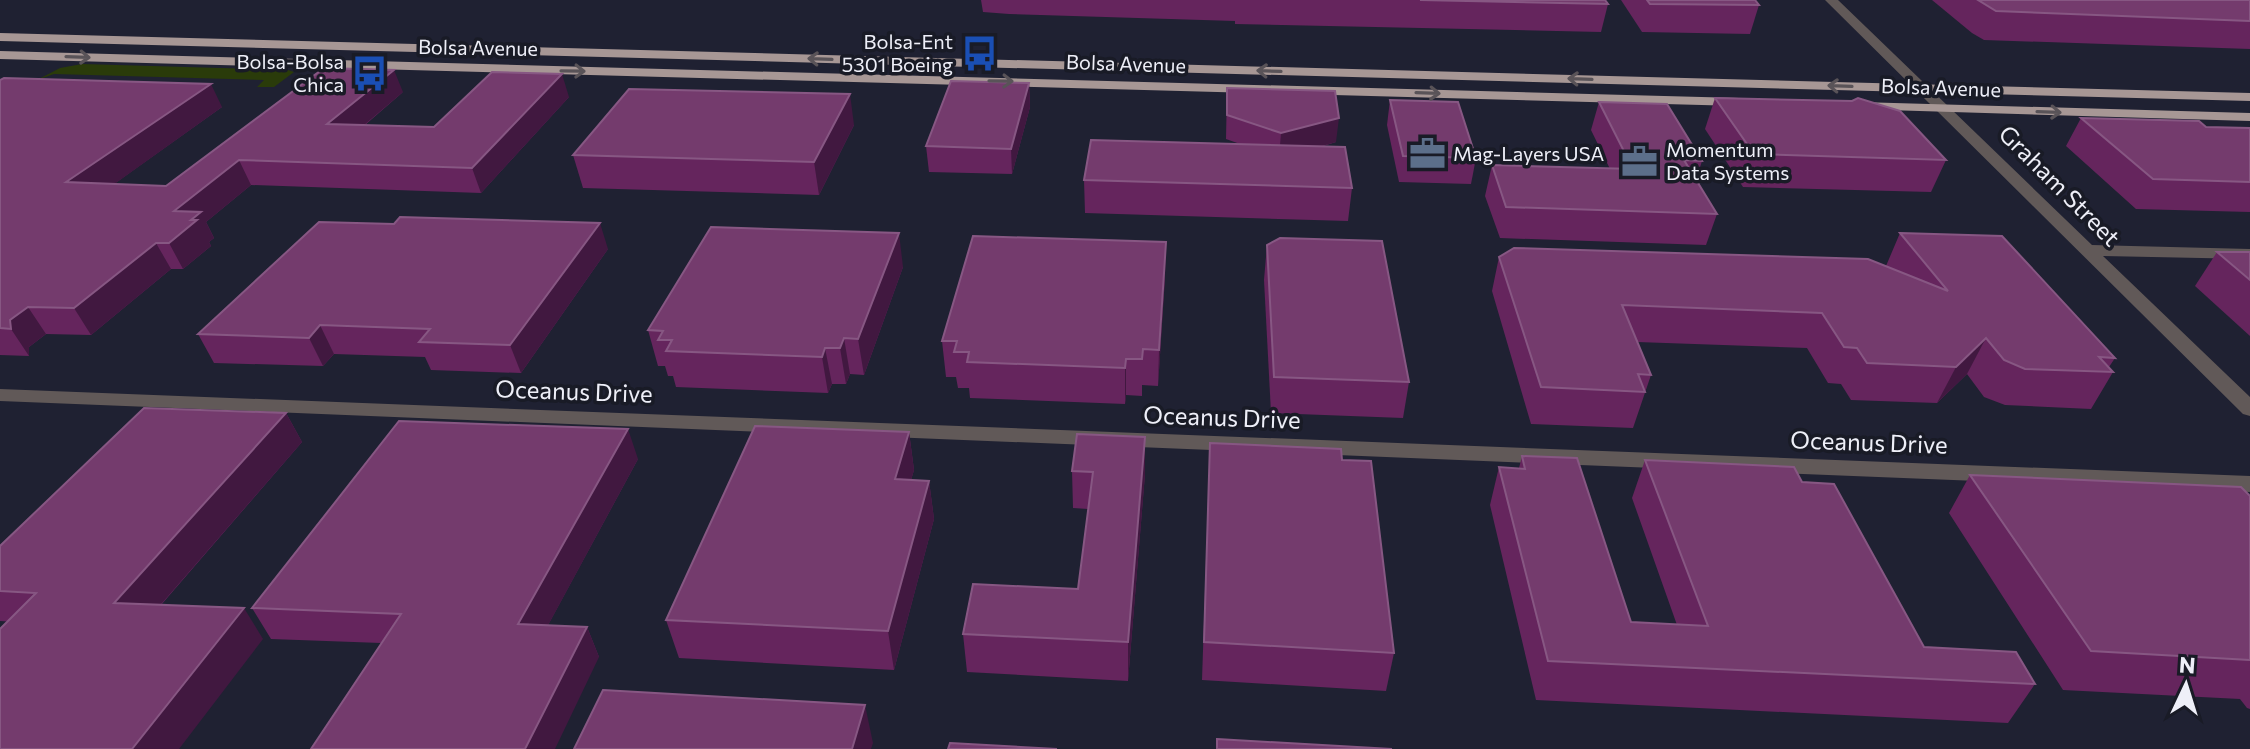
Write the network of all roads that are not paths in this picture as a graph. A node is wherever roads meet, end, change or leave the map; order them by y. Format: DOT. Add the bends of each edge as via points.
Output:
graph roads {
  1 [pos="1831,0"];
  2 [pos="0,37"];
  3 [pos="0,55"];
  4 [pos="926,62"];
  5 [pos="923,79"];
  6 [pos="1918,88"];
  7 [pos="2250,97"];
  8 [pos="1756,103"];
  9 [pos="1850,106"];
  10 [pos="1943,109"];
  11 [pos="2250,117"];
  12 [pos="2087,250"];
  13 [pos="2250,254"];
  14 [pos="0,395"];
  15 [pos="2250,409"];
  16 [pos="2250,484"];
  1 -- 6 [label="street, Graham Street"];
  4 -- 2 [label="main road, Bolsa Avenue, one-way"];
  3 -- 5 [label="main road, Bolsa Avenue, one-way"];
  4 -- 5 [label="main road"];
  6 -- 4 [label="main road, Bolsa Avenue, one-way"];
  5 -- 8 [label="main road, Bolsa Avenue, one-way"];
  6 -- 7 [label="main road, Bolsa Avenue"];
  6 -- 10 [label="street, Graham Street"];
  9 -- 10 [label="main road, Bolsa Avenue"];
  10 -- 11 [label="main road, Bolsa Avenue, one-way"];
  10 -- 12 [label="street, Graham Street"];
  12 -- 13 [label="street"];
  12 -- 15 [label="street, Graham Street"];
  14 -- 16 [label="street, Oceanus Drive"];
}
